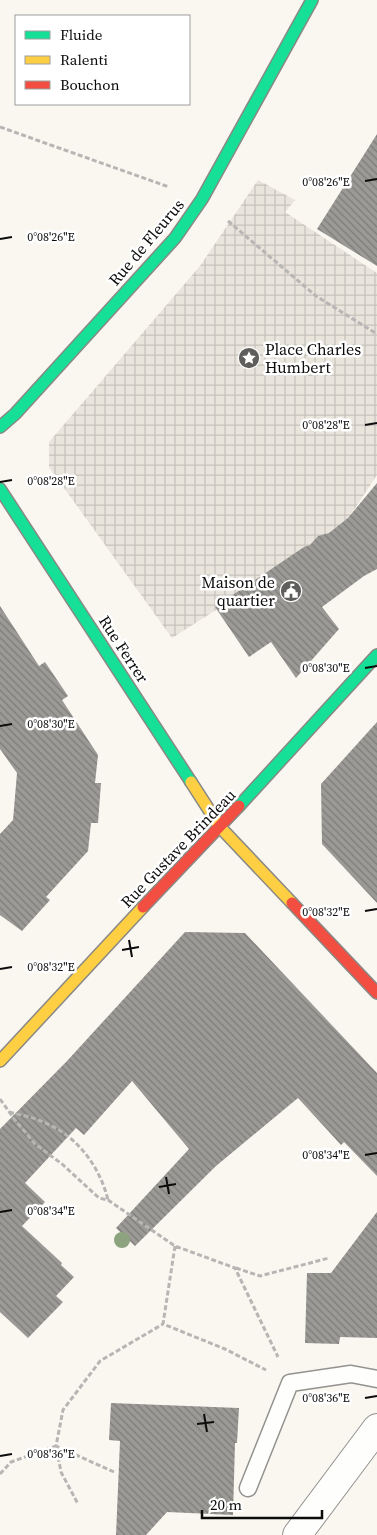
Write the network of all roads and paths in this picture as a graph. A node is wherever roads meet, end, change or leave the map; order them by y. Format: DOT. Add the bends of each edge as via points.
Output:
graph roads {
  1 [pos="312,0"];
  2 [pos="0,427"];
  3 [pos="0,489"];
  4 [pos="377,654"];
  5 [pos="220,827"];
  6 [pos="377,993"];
  7 [pos="0,1061"];
  8 [pos="0,1099"];
  9 [pos="9,1112"];
  10 [pos="108,1200"];
  11 [pos="175,1246"];
  12 [pos="328,1258"];
  13 [pos="235,1268"];
  14 [pos="163,1324"];
  15 [pos="377,1379"];
  16 [pos="290,1383"];
  17 [pos="377,1428"];
  18 [pos="56,1446"];
  19 [pos="114,1472"];
  20 [pos="0,1474"];
  21 [pos="248,1488"];
  22 [pos="78,1504"];
  23 [pos="298,1535"];
  1 -- 2 [label="street, Rue de Fleurus" via="202,199 175,238"];
  3 -- 5 [label="street, Rue Ferrer"];
  4 -- 5 [label="street, Rue Gustave Brindeau"];
  5 -- 6 [label="street, Rue Ferrer"];
  5 -- 7 [label="street, Rue Gustave Brindeau"];
  8 -- 9 [label="path"];
  9 -- 10 [label="path" via="35,1144 99,1198"];
  9 -- 10 [label="path" via="43,1121 62,1131 91,1159"];
  10 -- 11 [label="path"];
  11 -- 13 [label="path"];
  11 -- 14 [label="path"];
  12 -- 13 [label="path" via="260,1276"];
  13 -- 16 [label="path"];
  14 -- 16 [label="path" via="225,1349"];
  14 -- 18 [label="path" via="100,1361 64,1410"];
  15 -- 16 [label="lane" via="351,1374"];
  16 -- 21 [label="lane"];
  17 -- 23 [label="street"];
  18 -- 19 [label="path"];
  18 -- 20 [label="path" via="10,1462"];
  18 -- 22 [label="path" via="61,1472"];
}
